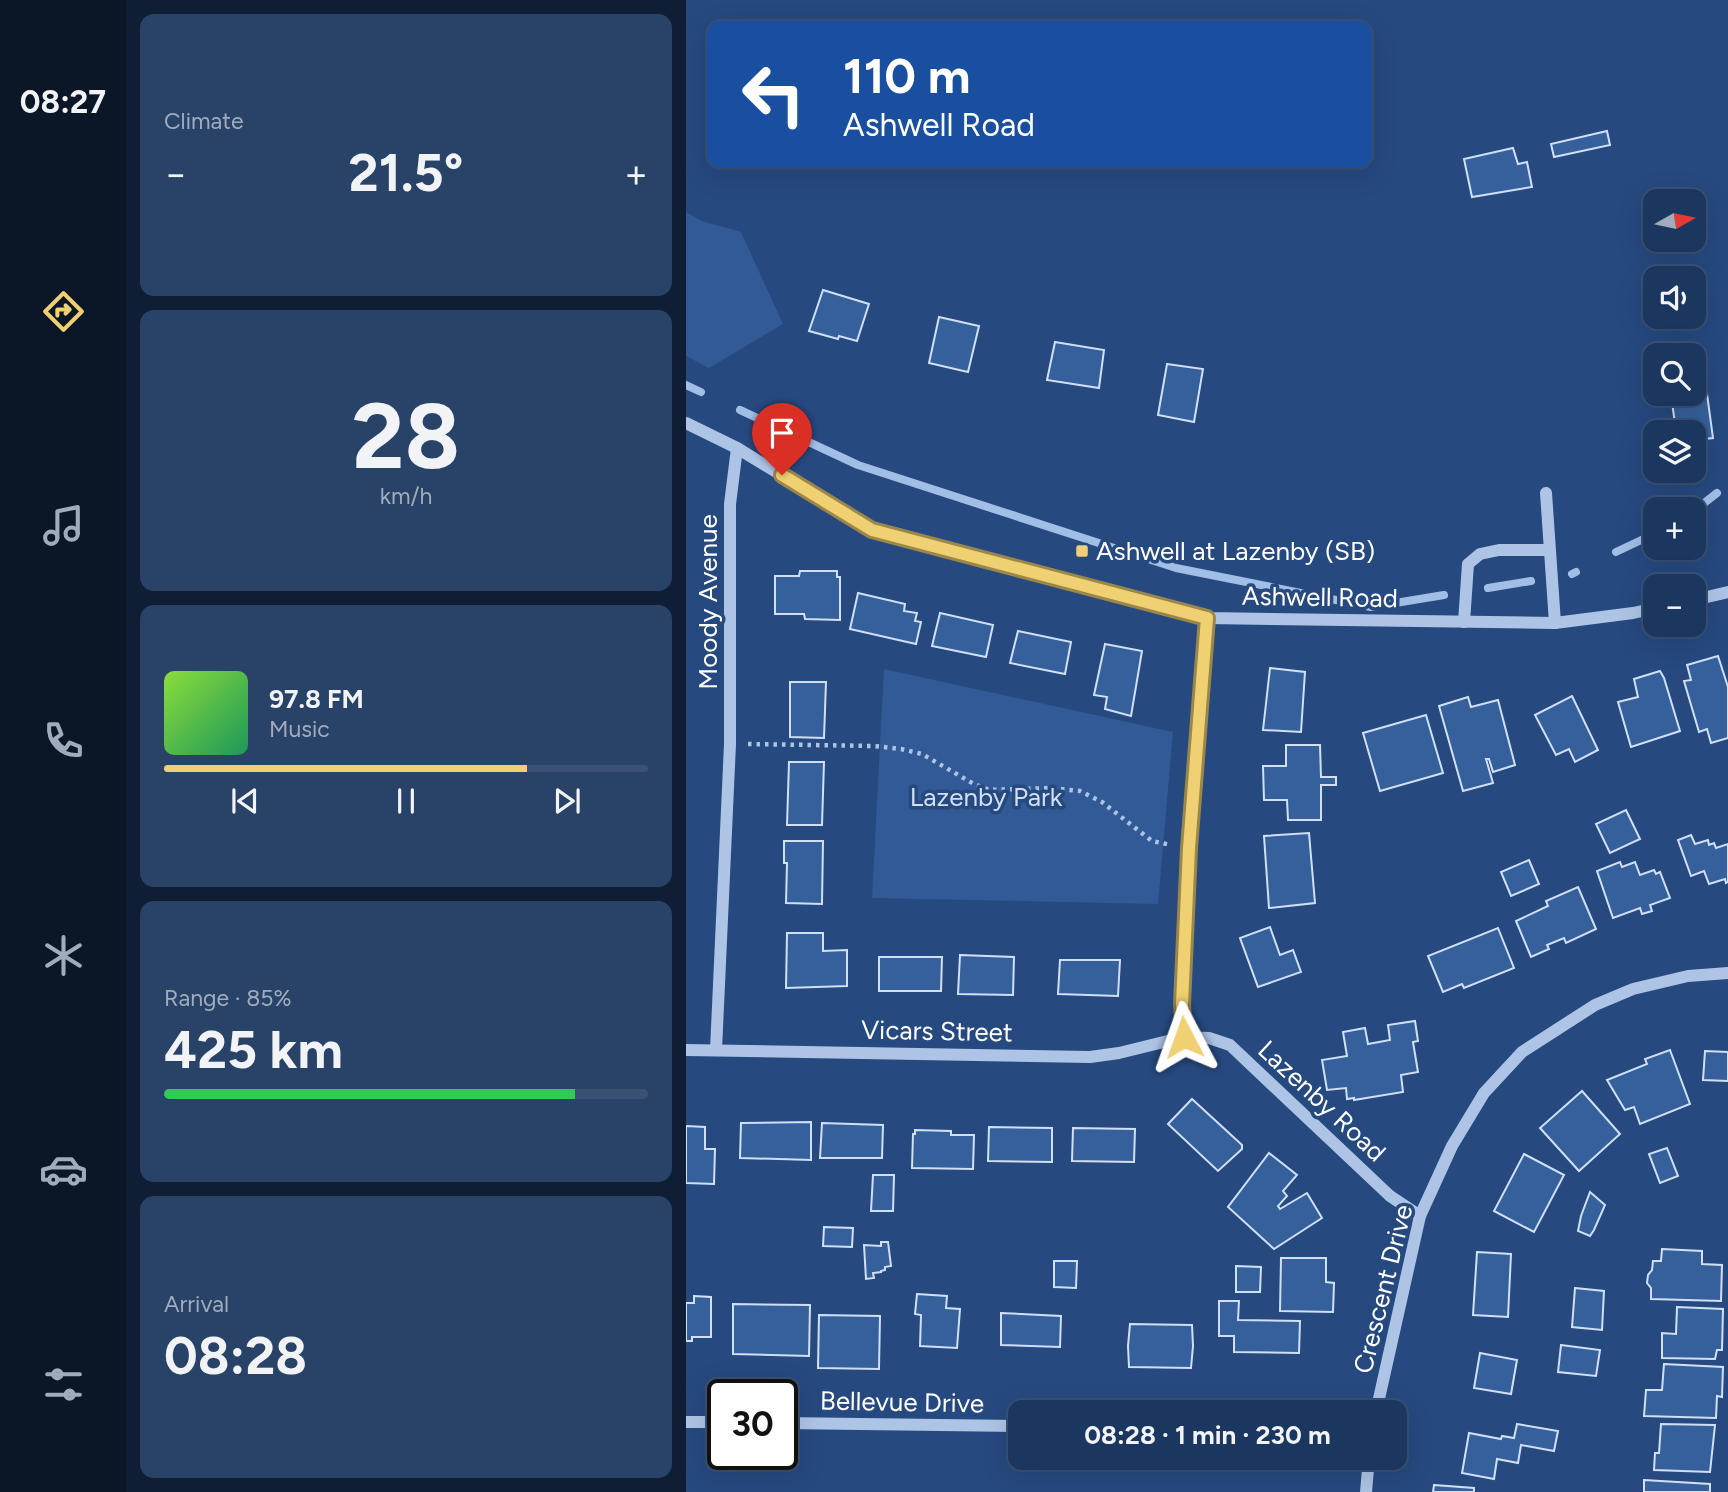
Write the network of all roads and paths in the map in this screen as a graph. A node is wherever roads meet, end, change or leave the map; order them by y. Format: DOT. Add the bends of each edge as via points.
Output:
graph roads {
  1 [pos="686,423"];
  2 [pos="737,447"];
  3 [pos="1546,493"];
  4 [pos="1549,550"];
  5 [pos="1728,592"];
  6 [pos="1706,597"];
  7 [pos="1643,611"];
  8 [pos="1207,618"];
  9 [pos="1464,622"];
  10 [pos="1555,623"];
  11 [pos="730,744"];
  12 [pos="1189,848"];
  13 [pos="1728,973"];
  14 [pos="1184,1037"];
  15 [pos="686,1050"];
  16 [pos="716,1051"];
  17 [pos="1420,1216"];
  18 [pos="1379,1400"];
  19 [pos="686,1422"];
  20 [pos="707,1422"];
  21 [pos="798,1423"];
  22 [pos="1008,1426"];
  23 [pos="1368,1470"];
  24 [pos="1366,1492"];
  1 -- 2 [label="street, Ashwell Road"];
  2 -- 8 [label="street, Ashwell Road" via="872,530"];
  2 -- 11 [label="street, Moody Avenue" via="730,504"];
  3 -- 4 [label="street"];
  4 -- 9 [label="street" via="1499,550 1480,554 1468,564"];
  4 -- 10 [label="street"];
  5 -- 6 [label="street"];
  7 -- 10 [label="street, Ashwell Road"];
  8 -- 9 [label="street, Ashwell Road"];
  8 -- 12 [label="street"];
  9 -- 10 [label="street, Ashwell Road"];
  11 -- 12 [label="path" via="874,746 922,754 989,790 1080,791 1102,802 1152,841"];
  11 -- 16 [label="street, Moody Avenue"];
  12 -- 14 [label="street"];
  13 -- 17 [label="street, Crescent Drive" via="1688,976 1633,989 1595,1005 1522,1052 1484,1093 1452,1146"];
  14 -- 16 [label="street, Vicars Street" via="1090,1057"];
  14 -- 17 [label="street, Lazenby Road" via="1230,1045 1390,1196"];
  15 -- 16 [label="street, Vicars Street"];
  17 -- 18 [label="street, Crescent Drive"];
  19 -- 20 [label="street"];
  21 -- 22 [label="street, Bellevue Drive"];
  23 -- 24 [label="street"];
}
